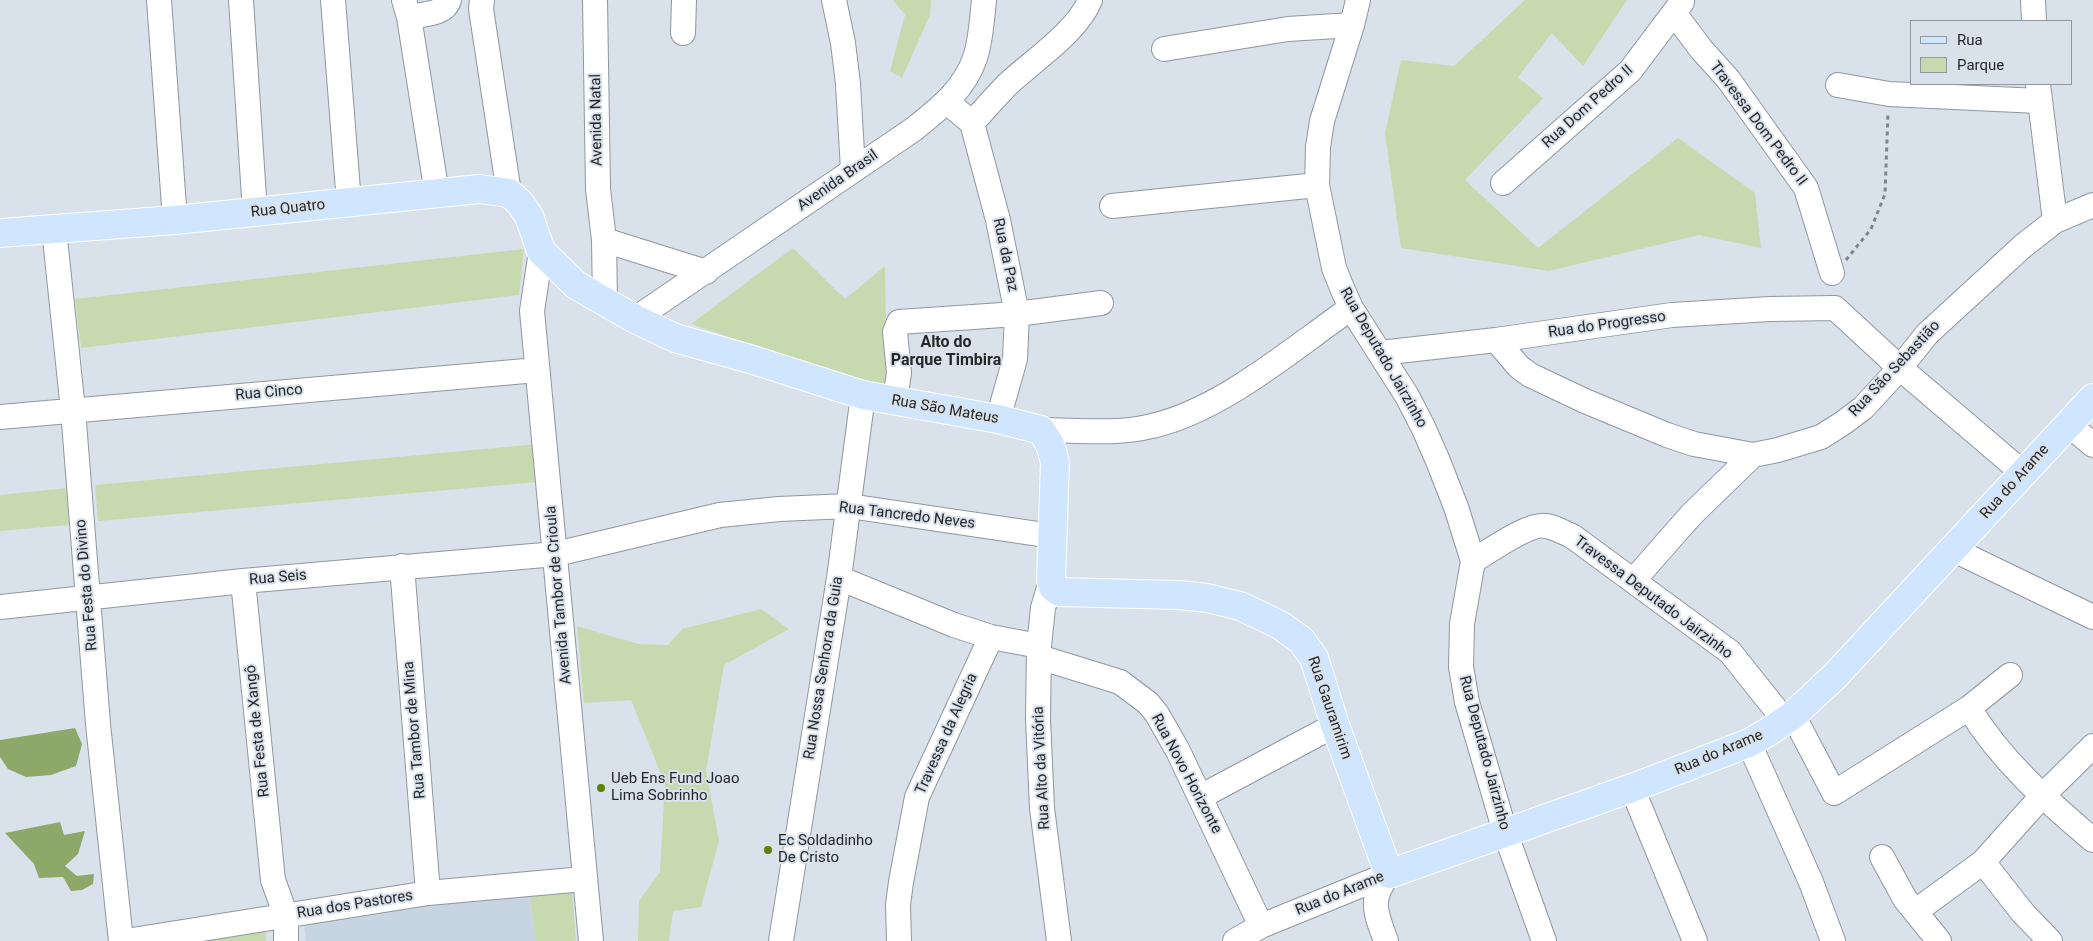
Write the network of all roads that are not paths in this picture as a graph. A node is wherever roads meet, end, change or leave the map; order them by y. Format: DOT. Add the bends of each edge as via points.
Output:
graph roads {
  1 [pos="159,0"];
  2 [pos="242,0"];
  3 [pos="333,0"];
  4 [pos="449,0"];
  5 [pos="482,0"];
  6 [pos="595,0"];
  7 [pos="684,0"];
  8 [pos="834,0"];
  9 [pos="984,0"];
  10 [pos="1090,0"];
  11 [pos="1358,0"];
  12 [pos="2033,0"];
  13 [pos="1679,6"];
  14 [pos="407,8"];
  15 [pos="2034,20"];
  16 [pos="1352,25"];
  17 [pos="683,33"];
  18 [pos="1164,49"];
  19 [pos="1838,85"];
  20 [pos="2039,92"];
  21 [pos="948,102"];
  22 [pos="972,123"];
  23 [pos="853,170"];
  24 [pos="1503,183"];
  25 [pos="1317,185"];
  26 [pos="509,193"];
  27 [pos="437,194"];
  28 [pos="255,202"];
  29 [pos="349,203"];
  30 [pos="2093,205"];
  31 [pos="1112,206"];
  32 [pos="175,210"];
  33 [pos="2055,221"];
  34 [pos="54,229"];
  35 [pos="0,233"];
  36 [pos="604,240"];
  37 [pos="541,250"];
  38 [pos="706,272"];
  39 [pos="1832,273"];
  40 [pos="605,302"];
  41 [pos="1101,303"];
  42 [pos="1351,308"];
  43 [pos="1017,314"];
  44 [pos="635,319"];
  45 [pos="1496,340"];
  46 [pos="1380,353"];
  47 [pos="1900,368"];
  48 [pos="537,370"];
  49 [pos="863,395"];
  50 [pos="2093,398"];
  51 [pos="895,400"];
  52 [pos="73,410"];
  53 [pos="0,418"];
  54 [pos="998,419"];
  55 [pos="2068,424"];
  56 [pos="1041,430"];
  57 [pos="2093,445"];
  58 [pos="1753,455"];
  59 [pos="2023,473"];
  60 [pos="849,506"];
  61 [pos="1052,536"];
  62 [pos="1954,550"];
  63 [pos="556,554"];
  64 [pos="1472,561"];
  65 [pos="402,566"];
  66 [pos="839,578"];
  67 [pos="243,581"];
  68 [pos="1633,581"];
  69 [pos="1052,590"];
  70 [pos="88,599"];
  71 [pos="0,607"];
  72 [pos="2093,617"];
  73 [pos="991,637"];
  74 [pos="1039,651"];
  75 [pos="2010,675"];
  76 [pos="1970,708"];
  77 [pos="1789,718"];
  78 [pos="1335,725"];
  79 [pos="1749,743"];
  80 [pos="2093,746"];
  81 [pos="1632,788"];
  82 [pos="2042,796"];
  83 [pos="1200,797"];
  84 [pos="1505,832"];
  85 [pos="2093,840"];
  86 [pos="1882,857"];
  87 [pos="1983,862"];
  88 [pos="1389,874"];
  89 [pos="584,879"];
  90 [pos="428,893"];
  91 [pos="1916,911"];
  92 [pos="274,925"];
  93 [pos="1261,926"];
  94 [pos="121,941"];
  95 [pos="126,941"];
  96 [pos="286,941"];
  97 [pos="591,941"];
  98 [pos="781,941"];
  99 [pos="899,941"];
  100 [pos="1059,941"];
  101 [pos="1236,941"];
  102 [pos="1386,941"];
  103 [pos="1544,941"];
  104 [pos="1695,941"];
  105 [pos="1833,941"];
  106 [pos="1939,941"];
  107 [pos="2050,941"];
  1 -- 32 [label="street"];
  2 -- 28 [label="street"];
  3 -- 29 [label="street"];
  4 -- 14 [label="street" via="442,10"];
  5 -- 26 [label="street"];
  6 -- 36 [label="street, Avenida Natal" via="598,188"];
  7 -- 17 [label="street"];
  8 -- 23 [label="street" via="848,84"];
  9 -- 21 [label="street, Avenida Brasil" via="974,58"];
  10 -- 22 [label="street" via="1070,30 1009,84"];
  11 -- 16 [label="street, Rua Deputado Jairzinho"];
  12 -- 15 [label="street"];
  13 -- 24 [label="street, Rua Dom Pedro II" via="1630,71"];
  13 -- 39 [label="street, Travessa Dom Pedro II" via="1701,49 1728,79 1806,188"];
  14 -- 27 [label="street"];
  16 -- 18 [label="street" via="1279,30"];
  16 -- 25 [label="street, Rua Deputado Jairzinho" via="1322,121"];
  19 -- 20 [label="street" via="1889,94"];
  20 -- 33 [label="street"];
  21 -- 22 [label="street"];
  21 -- 23 [label="street, Avenida Brasil"];
  22 -- 43 [label="street, Rua da Paz" via="998,220"];
  23 -- 38 [label="street, Avenida Brasil"];
  25 -- 31 [label="street"];
  25 -- 42 [label="street, Rua Deputado Jairzinho" via="1334,268"];
  26 -- 27 [label="main road, Rua Quatro" via="479,189"];
  26 -- 37 [label="main road" via="530,216"];
  27 -- 29 [label="main road, Rua Quatro"];
  28 -- 29 [label="main road, Rua Quatro"];
  28 -- 32 [label="main road, Rua Quatro"];
  30 -- 33 [label="street, Rua São Sebastião"];
  32 -- 34 [label="main road, Rua Quatro"];
  33 -- 47 [label="street, Rua São Sebastião" via="1941,320"];
  34 -- 35 [label="main road, Rua Quatro"];
  34 -- 52 [label="street, Rua Festa do Divino"];
  36 -- 38 [label="street"];
  36 -- 40 [label="street, Avenida Natal"];
  37 -- 40 [label="main road, Rua São Mateus" via="562,273"];
  37 -- 48 [label="street, Avenida Tambor de Crioula" via="532,311"];
  38 -- 44 [label="street, Avenida Brasil"];
  40 -- 44 [label="main road, Rua São Mateus"];
  41 -- 43 [label="street"];
  42 -- 46 [label="street, Rua Deputado Jairzinho"];
  42 -- 56 [label="street, Rua São Mateus" via="1238,388 1187,414 1151,427 1113,431"];
  43 -- 51 [label="street" via="896,324 899,373"];
  43 -- 54 [label="street, Rua da Paz" via="1015,360"];
  44 -- 49 [label="main road, Rua São Mateus" via="675,338"];
  45 -- 46 [label="street, Rua do Progresso"];
  45 -- 47 [label="street, Rua do Progresso" via="1672,315 1835,308"];
  45 -- 58 [label="street, Rua São Sebastião" via="1525,371 1585,401 1685,441"];
  46 -- 64 [label="street, Rua Deputado Jairzinho" via="1407,396 1438,461"];
  47 -- 58 [label="street, Rua São Sebastião" via="1863,408 1821,437"];
  47 -- 59 [label="street"];
  48 -- 52 [label="street, Rua Cinco"];
  48 -- 63 [label="street, Avenida Tambor de Crioula"];
  49 -- 51 [label="main road, Rua São Mateus"];
  49 -- 60 [label="street, Rua Nossa Senhora da Guia"];
  50 -- 55 [label="main road, Rua do Arame"];
  51 -- 54 [label="main road, Rua São Mateus"];
  52 -- 53 [label="street, Rua Cinco"];
  52 -- 70 [label="street, Rua Festa do Divino"];
  54 -- 56 [label="main road, Rua São Mateus"];
  55 -- 57 [label="street"];
  55 -- 59 [label="main road, Rua do Arame"];
  56 -- 61 [label="main road, Rua Alto da Vitória" via="1050,444 1055,462"];
  58 -- 68 [label="street" via="1692,514"];
  59 -- 62 [label="main road, Rua do Arame"];
  60 -- 61 [label="street, Rua Tancredo Neves"];
  60 -- 63 [label="street, Rua Tancredo Neves" via="720,515"];
  60 -- 66 [label="street, Rua Nossa Senhora da Guia"];
  61 -- 69 [label="main road, Rua Alto da Vitória"];
  62 -- 72 [label="street"];
  62 -- 77 [label="main road, Rua do Arame" via="1834,677"];
  63 -- 65 [label="street, Rua Seis"];
  63 -- 89 [label="street, Avenida Tambor de Crioula"];
  64 -- 68 [label="street, Travessa Deputado Jairzinho" via="1539,525 1572,536"];
  64 -- 84 [label="street, Rua Deputado Jairzinho" via="1462,624 1461,667 1467,702"];
  65 -- 67 [label="street, Rua Seis"];
  65 -- 90 [label="street, Rua Tambor de Mina"];
  66 -- 73 [label="street"];
  66 -- 98 [label="street, Rua Nossa Senhora da Guia"];
  67 -- 70 [label="street, Rua Seis"];
  67 -- 92 [label="street, Rua Festa de Xangô" via="273,880"];
  68 -- 77 [label="street, Travessa Deputado Jairzinho" via="1730,652"];
  69 -- 74 [label="street, Rua Alto da Vitória" via="1043,608"];
  69 -- 78 [label="main road, Rua Gauramirim" via="1207,598 1240,606 1280,625 1301,640 1314,658"];
  70 -- 71 [label="street, Rua Seis"];
  70 -- 94 [label="street, Rua Festa do Divino"];
  73 -- 74 [label="street"];
  73 -- 99 [label="street, Travessa da Alegria" via="917,797 898,905"];
  74 -- 83 [label="street, Rua Novo Horizonte" via="1120,682 1148,704 1178,751"];
  74 -- 100 [label="street, Rua Alto da Vitória" via="1042,808"];
  75 -- 76 [label="street, Travessa Deputado Jairzinho"];
  76 -- 77 [label="street, Travessa Deputado Jairzinho" via="1834,793"];
  76 -- 82 [label="street" via="1983,731"];
  77 -- 79 [label="main road, Rua do Arame"];
  78 -- 83 [label="street"];
  78 -- 88 [label="main road, Rua Gauramirim"];
  79 -- 81 [label="main road, Rua do Arame"];
  79 -- 105 [label="street" via="1811,882"];
  80 -- 82 [label="street"];
  81 -- 84 [label="main road, Rua do Arame"];
  81 -- 104 [label="street"];
  82 -- 85 [label="street"];
  82 -- 87 [label="street"];
  83 -- 93 [label="street, Rua Novo Horizonte"];
  84 -- 88 [label="main road, Rua do Arame"];
  84 -- 103 [label="street, Rua Deputado Jairzinho"];
  86 -- 91 [label="street" via="1905,899"];
  87 -- 91 [label="street"];
  87 -- 107 [label="street"];
  88 -- 93 [label="street, Rua do Arame"];
  88 -- 102 [label="street" via="1378,891 1375,904"];
  89 -- 90 [label="street, Rua dos Pastores"];
  89 -- 97 [label="street, Avenida Tambor de Crioula"];
  90 -- 92 [label="street, Rua dos Pastores"];
  91 -- 106 [label="street"];
  92 -- 95 [label="street, Rua dos Pastores"];
  92 -- 96 [label="street, Rua Festa de Xangô"];
  93 -- 101 [label="street, Rua do Arame"];
}
